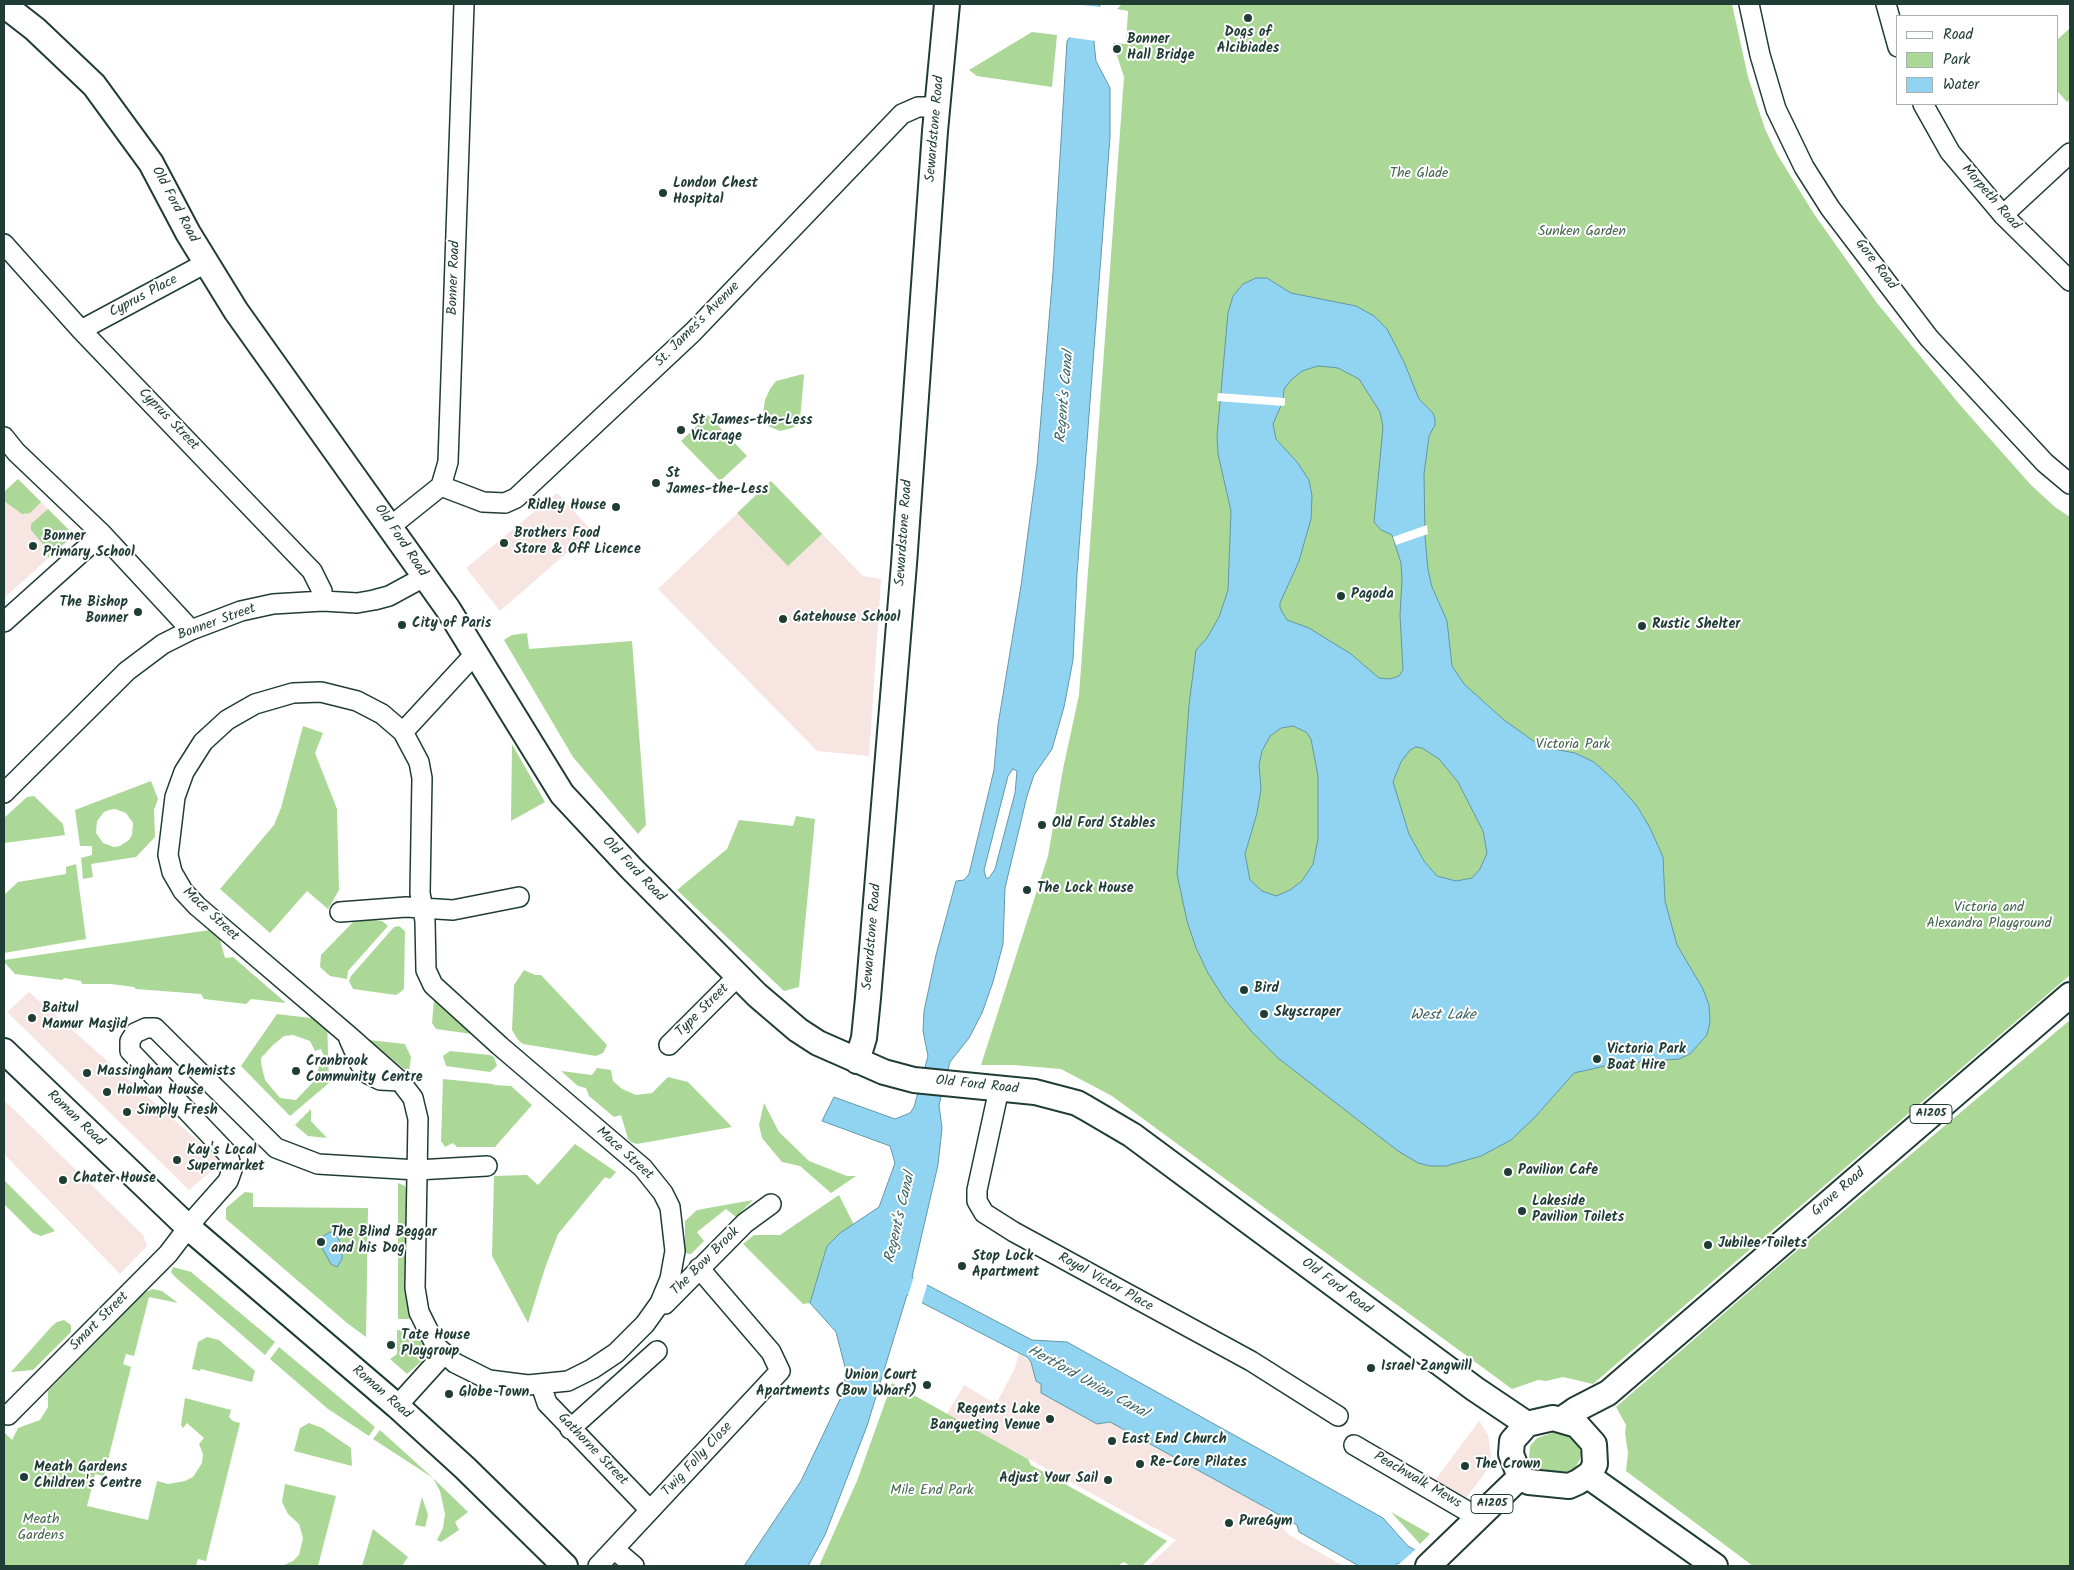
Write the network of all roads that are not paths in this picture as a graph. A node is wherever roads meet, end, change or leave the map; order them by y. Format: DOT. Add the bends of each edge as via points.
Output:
graph roads {
  1 [pos="464,4"];
  2 [pos="943,4"];
  3 [pos="1750,4"];
  4 [pos="1886,4"];
  5 [pos="4,6"];
  6 [pos="1896,40"];
  7 [pos="1924,105"];
  8 [pos="937,107"];
  9 [pos="2070,153"];
  10 [pos="2003,215"];
  11 [pos="4,244"];
  12 [pos="206,263"];
  13 [pos="2070,281"];
  14 [pos="81,330"];
  15 [pos="4,437"];
  16 [pos="10,457"];
  17 [pos="2070,484"];
  18 [pos="441,486"];
  19 [pos="391,526"];
  20 [pos="102,534"];
  21 [pos="424,577"];
  22 [pos="324,601"];
  23 [pos="4,622"];
  24 [pos="191,630"];
  25 [pos="474,655"];
  26 [pos="402,732"];
  27 [pos="4,793"];
  28 [pos="519,897"];
  29 [pos="422,908"];
  30 [pos="340,912"];
  31 [pos="738,976"];
  32 [pos="2070,995"];
  33 [pos="669,1045"];
  34 [pos="4,1051"];
  35 [pos="857,1061"];
  36 [pos="999,1089"];
  37 [pos="487,1166"];
  38 [pos="417,1170"];
  39 [pos="771,1204"];
  40 [pos="189,1228"];
  41 [pos="699,1268"];
  42 [pos="645,1324"];
  43 [pos="658,1351"];
  44 [pos="444,1354"];
  45 [pos="541,1385"];
  46 [pos="1608,1392"];
  47 [pos="397,1406"];
  48 [pos="8,1415"];
  49 [pos="1338,1416"];
  50 [pos="1562,1419"];
  51 [pos="1527,1424"];
  52 [pos="570,1429"];
  53 [pos="1588,1436"];
  54 [pos="1354,1445"];
  55 [pos="1588,1476"];
  56 [pos="1520,1477"];
  57 [pos="650,1510"];
  58 [pos="1479,1518"];
  59 [pos="614,1549"];
  60 [pos="565,1566"];
  61 [pos="598,1566"];
  62 [pos="634,1566"];
  63 [pos="1428,1566"];
  64 [pos="1715,1566"];
  1 -- 18 [label="street, Bonner Road" via="448,458"];
  2 -- 8 [label="main road, Sewardstone Road"];
  3 -- 17 [label="street, Gore Road" via="1776,108 1804,167 1830,208 1930,338 2045,463"];
  4 -- 6 [label="street"];
  5 -- 12 [label="main road, Old Ford Road" via="35,29 94,85 151,163"];
  7 -- 10 [label="street, Morpeth Road" via="1950,152"];
  8 -- 18 [label="street, St. James's Avenue" via="918,107 902,114 693,332 516,498 505,503 483,502"];
  8 -- 35 [label="main road, Sewardstone Road" via="868,998 864,1038"];
  9 -- 10 [label="street"];
  10 -- 13 [label="street, Morpeth Road"];
  11 -- 14 [label="street, Cyprus Street"];
  12 -- 14 [label="street, Cyprus Place"];
  12 -- 19 [label="main road, Old Ford Road" via="236,311"];
  14 -- 22 [label="street, Cyprus Street" via="312,571"];
  15 -- 16 [label="street"];
  16 -- 20 [label="street"];
  18 -- 19 [label="street"];
  19 -- 21 [label="main road, Old Ford Road"];
  20 -- 23 [label="street"];
  20 -- 24 [label="street"];
  21 -- 22 [label="street, Bonner Street" via="402,590 374,600 357,603"];
  21 -- 25 [label="main road, Old Ford Road" via="448,609"];
  22 -- 24 [label="street, Bonner Street" via="273,604 241,611"];
  24 -- 27 [label="street, Bonner Street" via="151,652 127,671"];
  25 -- 26 [label="street"];
  25 -- 31 [label="main road, Old Ford Road" via="562,794"];
  26 -- 29 [label="street, Mace Street" via="419,762 422,778"];
  26 -- 38 [label="street, Mace Street" via="370,707 336,695 307,692 266,699 227,720 203,742 184,772 172,810 168,856 172,872 183,891 197,906 400,1081 417,1108"];
  28 -- 29 [label="street" via="453,910"];
  29 -- 30 [label="street"];
  29 -- 42 [label="street, Mace Street" via="426,970 438,991 643,1168 664,1192 673,1221 674,1267 660,1303"];
  31 -- 33 [label="street, Type Street"];
  31 -- 35 [label="main road, Old Ford Road" via="798,1030"];
  32 -- 46 [label="main road, Grove Road / A1205"];
  34 -- 40 [label="main road, Roman Road"];
  35 -- 36 [label="main road, Old Ford Road" via="914,1080"];
  36 -- 49 [label="street, Royal Victor Place" via="977,1190 977,1202 984,1213 1251,1361"];
  36 -- 51 [label="main road, Old Ford Road" via="1035,1092 1077,1103 1132,1135 1468,1384"];
  37 -- 38 [label="street"];
  38 -- 40 [label="street" via="318,1164 276,1148 155,1028 146,1028 135,1033 130,1041 130,1051 228,1154 232,1170 228,1182"];
  38 -- 44 [label="street, Mace Street" via="416,1299 429,1335"];
  39 -- 41 [label="street, The Bow Brook" via="745,1223"];
  40 -- 47 [label="main road, Roman Road"];
  40 -- 48 [label="street, Smart Street" via="155,1268"];
  41 -- 42 [label="street, The Bow Brook"];
  41 -- 57 [label="street, Twig Folly Close" via="771,1352 780,1371"];
  42 -- 45 [label="street, Mace Street" via="620,1350 592,1369 568,1381"];
  43 -- 52 [label="street"];
  44 -- 45 [label="street, Mace Street" via="489,1380"];
  44 -- 47 [label="street"];
  45 -- 52 [label="street, Gathorne Street" via="547,1403"];
  46 -- 50 [label="main road, Grove Road / A1205"];
  46 -- 53 [label="main road, Grove Road / A1205"];
  47 -- 60 [label="main road, Roman Road"];
  50 -- 51 [label="main road" via="1536,1420"];
  50 -- 53 [label="main road" via="1577,1425"];
  51 -- 56 [label="main road, A1205" via="1512,1442 1511,1454"];
  52 -- 57 [label="street, Gathorne Street"];
  53 -- 55 [label="main road" via="1594,1444 1594,1464"];
  54 -- 58 [label="street, Peachwalk Mews"];
  55 -- 56 [label="main road, A1205" via="1569,1486 1529,1482"];
  55 -- 64 [label="main road"];
  56 -- 58 [label="main road, A1205"];
  57 -- 59 [label="street, Twig Folly Close"];
  58 -- 63 [label="main road, A1205"];
  59 -- 61 [label="street, Twig Folly Close"];
  59 -- 62 [label="street"];
}
